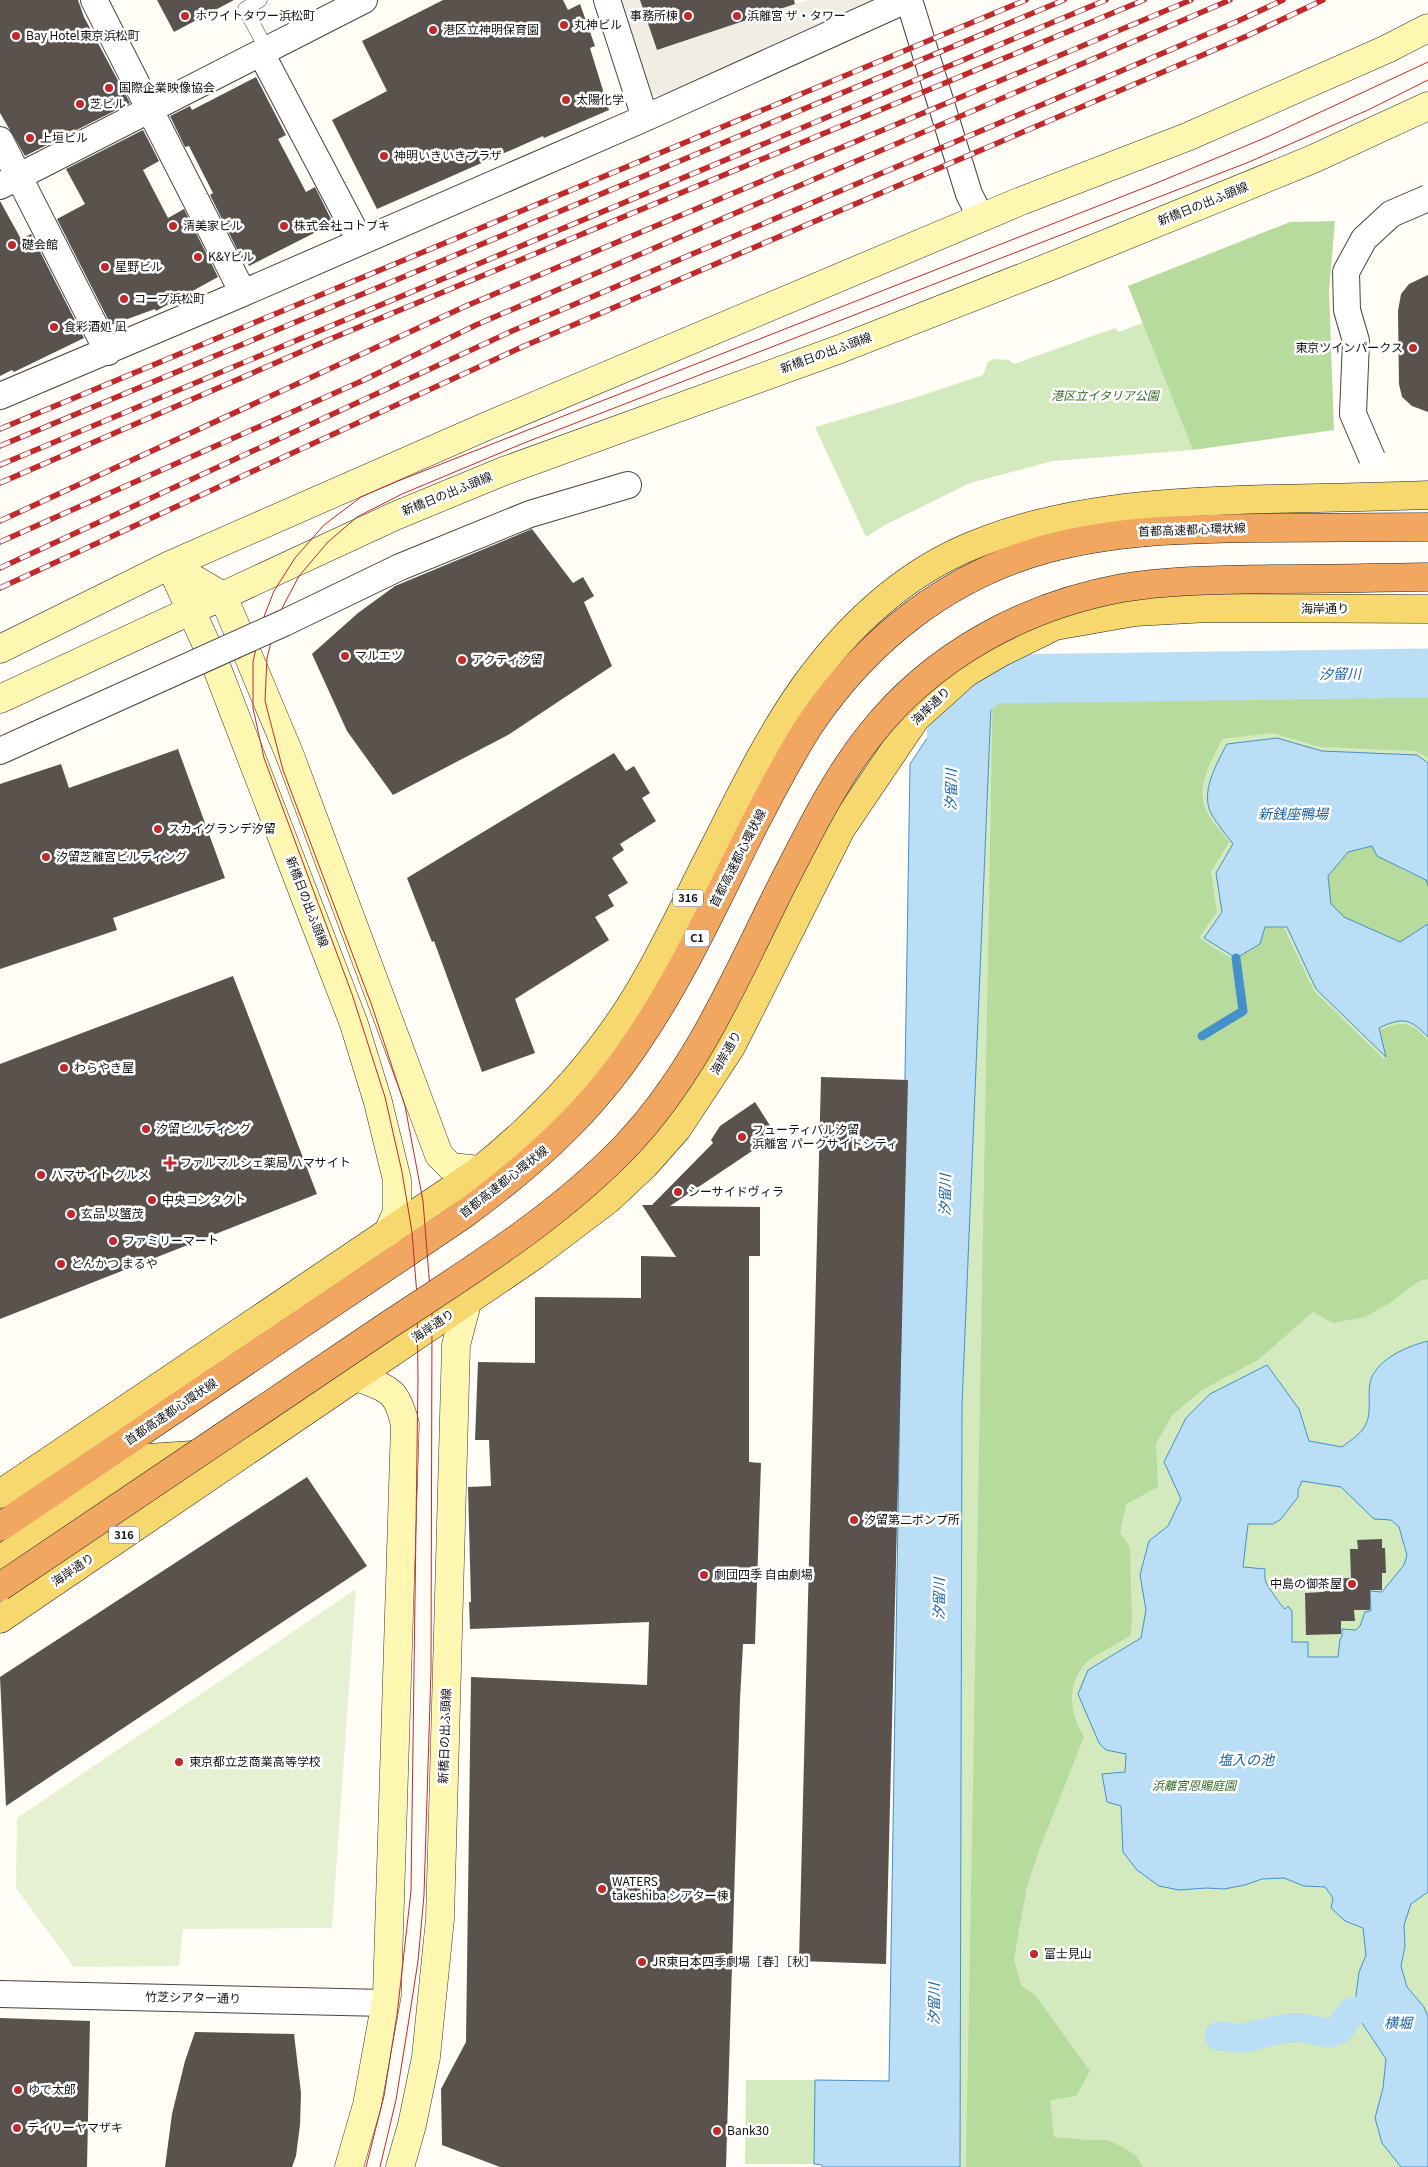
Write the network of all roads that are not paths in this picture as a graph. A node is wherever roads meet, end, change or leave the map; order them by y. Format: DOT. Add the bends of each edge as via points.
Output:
graph roads {
  1 [pos="94,0"];
  2 [pos="260,0"];
  3 [pos="364,0"];
  4 [pos="606,0"];
  5 [pos="907,0"];
  6 [pos="1428,28"];
  7 [pos="264,51"];
  8 [pos="1428,106"];
  9 [pos="150,110"];
  10 [pos="644,118"];
  11 [pos="0,140"];
  12 [pos="9,182"];
  13 [pos="1428,198"];
  14 [pos="981,218"];
  15 [pos="360,241"];
  16 [pos="243,293"];
  17 [pos="108,352"];
  18 [pos="0,396"];
  19 [pos="1372,458"];
  20 [pos="628,485"];
  21 [pos="1428,496"];
  22 [pos="1428,527"];
  23 [pos="170,565"];
  24 [pos="1428,577"];
  25 [pos="223,596"];
  26 [pos="1428,609"];
  27 [pos="191,611"];
  28 [pos="0,648"];
  29 [pos="0,699"];
  30 [pos="0,750"];
  31 [pos="480,1170"];
  32 [pos="387,1234"];
  33 [pos="467,1303"];
  34 [pos="357,1377"];
  35 [pos="248,1452"];
  36 [pos="0,1494"];
  37 [pos="0,1527"];
  38 [pos="0,1560"];
  39 [pos="0,1587"];
  40 [pos="0,1619"];
  41 [pos="0,1994"];
  42 [pos="386,2003"];
  43 [pos="349,2167"];
  44 [pos="400,2167"];
  1 -- 9 [label="street"];
  2 -- 7 [label="lane" via="245,9"];
  3 -- 7 [label="street"];
  4 -- 10 [label="street"];
  5 -- 10 [label="street"];
  5 -- 14 [label="street" via="969,194"];
  6 -- 14 [label="main road" via="1187,137"];
  7 -- 9 [label="street"];
  7 -- 15 [label="street"];
  8 -- 25 [label="main road, 新橋日の出ふ頭線" via="1313,160 1026,276 840,349 504,471 395,516"];
  9 -- 12 [label="street"];
  9 -- 16 [label="street"];
  10 -- 15 [label="street"];
  11 -- 12 [label="street"];
  12 -- 17 [label="street"];
  13 -- 19 [label="street, bridge" via="1391,214 1364,239 1346,272 1347,310 1356,342 1353,414"];
  14 -- 23 [label="main road" via="487,426"];
  15 -- 16 [label="street"];
  16 -- 17 [label="street"];
  17 -- 18 [label="street"];
  20 -- 30 [label="street, bridge" via="530,514 400,567 261,634"];
  21 -- 31 [label="main road, 316" via="1226,500 1122,508 1068,516 1030,525 961,551 898,589 842,641 786,715 757,763 657,960 614,1029 567,1090"];
  22 -- 37 [label="highway, 首都高速都心環状線 / C1" via="1174,529 1104,536 1016,559 960,584 927,604 864,657 811,723 659,1008 613,1076 560,1136 463,1215"];
  23 -- 25 [label="main road"];
  23 -- 27 [label="main road"];
  23 -- 28 [label="main road"];
  24 -- 39 [label="highway, bridge" via="1193,581 1117,589 1065,602 1014,621 946,662 888,713 838,780 705,1037 656,1110 619,1153 592,1179 514,1239"];
  25 -- 27 [label="main road, 新橋日の出ふ頭線"];
  25 -- 31 [label="main road" via="289,753 439,1155 451,1167"];
  26 -- 33 [label="main road, 海岸通り / 316" via="1208,608 1135,612 1055,626 966,673 916,718 858,801 731,1047 677,1129 609,1199"];
  27 -- 29 [label="main road"];
  27 -- 32 [label="main road, 新橋日の出ふ頭線" via="215,663 354,1024 397,1180 397,1212"];
  31 -- 32 [label="main road, 316"];
  32 -- 36 [label="main road, 316"];
  33 -- 34 [label="main road, 海岸通り / 316"];
  33 -- 44 [label="main road, 新橋日の出ふ頭線" via="456,1345 440,1919 426,2057"];
  34 -- 35 [label="main road, 海岸通り / 316"];
  34 -- 42 [label="main road" via="391,1391 405,1424"];
  35 -- 38 [label="main road" via="148,1458"];
  35 -- 40 [label="main road, 海岸通り / 316"];
  41 -- 42 [label="street, 竹芝シアター通り"];
  42 -- 43 [label="main road" via="367,2105"];
}
